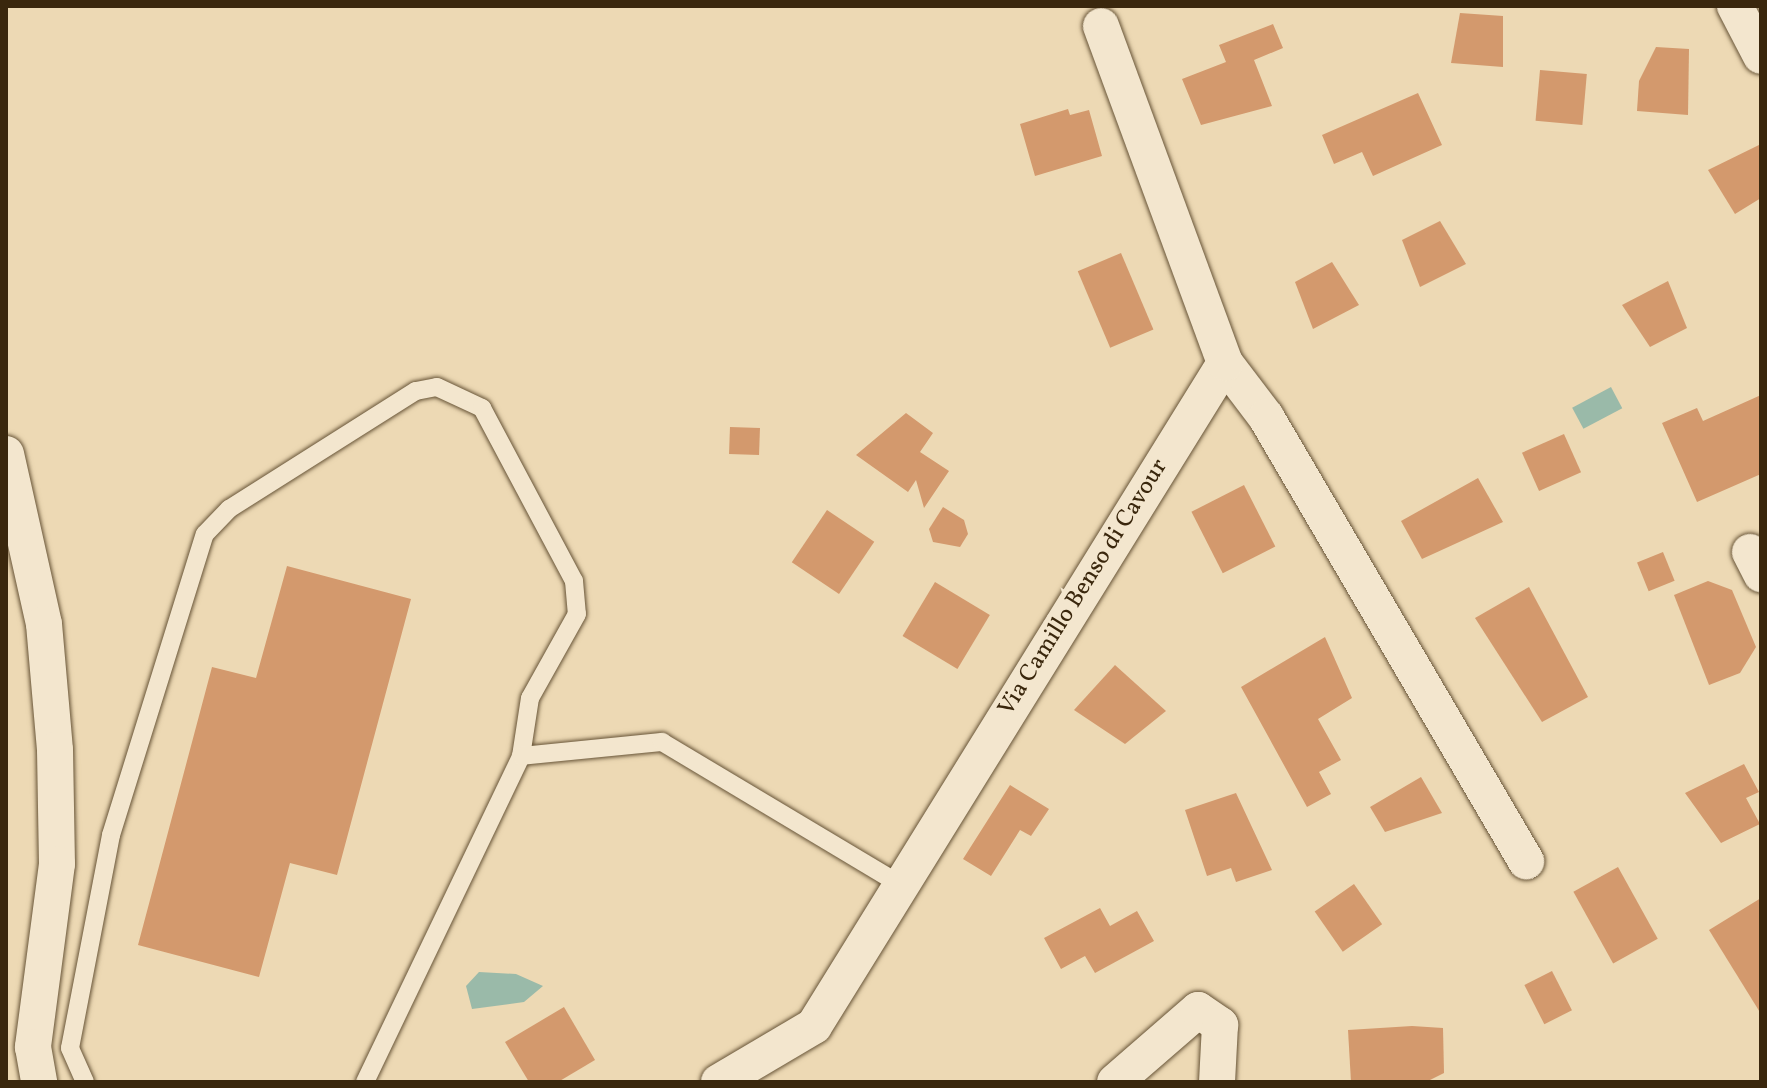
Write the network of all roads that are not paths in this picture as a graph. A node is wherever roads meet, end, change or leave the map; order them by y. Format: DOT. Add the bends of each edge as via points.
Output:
graph roads {
  1 [pos="1735,6"];
  2 [pos="1101,26"];
  3 [pos="1761,56"];
  4 [pos="1225,363"];
  5 [pos="6,454"];
  6 [pos="521,756"];
  7 [pos="1526,861"];
  8 [pos="898,883"];
  9 [pos="39,1082"];
  10 [pos="85,1082"];
  11 [pos="365,1082"];
  12 [pos="719,1082"];
  13 [pos="1115,1082"];
  14 [pos="1217,1082"];
  1 -- 3 [label="street"];
  2 -- 4 [label="street"];
  4 -- 7 [label="street" via="1266,417"];
  4 -- 8 [label="street, Via Camillo Benso di Cavour"];
  5 -- 9 [label="street" via="44,624 55,750 57,864 33,1047"];
  6 -- 8 [label="lane" via="662,742"];
  6 -- 10 [label="lane" via="530,698 577,614 574,581 482,408 437,387 416,391 229,509 205,534 111,835 70,1048"];
  6 -- 11 [label="lane"];
  8 -- 12 [label="street, Via Camillo Benso di Cavour" via="814,1026"];
  13 -- 14 [label="street" via="1198,1010 1220,1025"];
}
